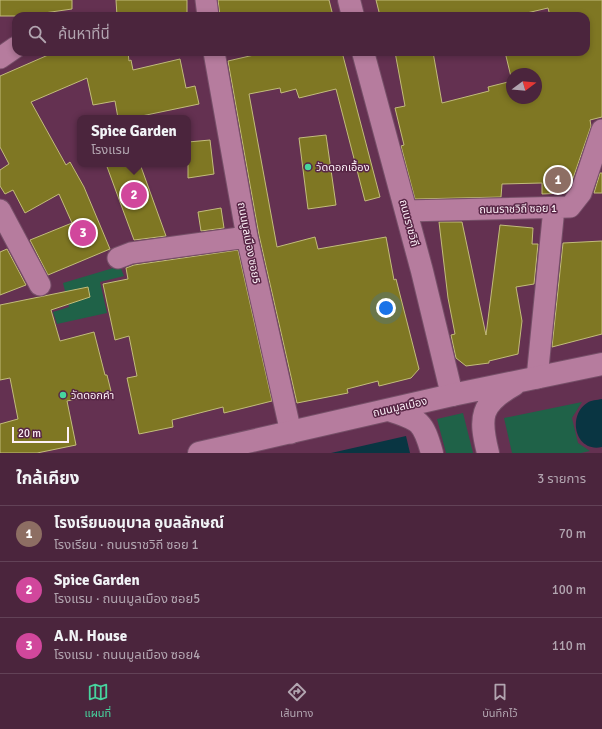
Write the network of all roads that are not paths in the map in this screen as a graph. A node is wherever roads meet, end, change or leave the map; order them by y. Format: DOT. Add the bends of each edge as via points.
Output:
graph roads {
  1 [pos="206,0"];
  2 [pos="349,0"];
  3 [pos="208,12"];
  4 [pos="352,12"];
  5 [pos="12,50"];
  6 [pos="215,56"];
  7 [pos="364,56"];
  8 [pos="0,58"];
  9 [pos="602,130"];
  10 [pos="554,208"];
  11 [pos="0,210"];
  12 [pos="406,211"];
  13 [pos="247,237"];
  14 [pos="118,258"];
  15 [pos="40,285"];
  16 [pos="602,364"];
  17 [pos="528,380"];
  18 [pos="452,395"];
  19 [pos="389,410"];
  20 [pos="291,433"];
  21 [pos="199,453"];
  22 [pos="432,453"];
  23 [pos="488,453"];
  1 -- 3 [label="street"];
  2 -- 4 [label="main road"];
  5 -- 8 [label="street"];
  6 -- 13 [label="street, ถนนมูลเมือง ซอย5"];
  7 -- 12 [label="main road, ถนนราชวิถี"];
  9 -- 10 [label="street, ถนนราชวิถี ซอย 1" via="581,193 570,207"];
  10 -- 12 [label="street, ถนนราชวิถี ซอย 1"];
  10 -- 17 [label="street"];
  11 -- 15 [label="street"];
  12 -- 18 [label="main road, ถนนราชวิถี"];
  13 -- 14 [label="street" via="131,253"];
  13 -- 20 [label="street, ถนนมูลเมือง ซอย5"];
  16 -- 17 [label="main road, ถนนมูลเมือง"];
  17 -- 18 [label="main road, ถนนมูลเมือง"];
  17 -- 23 [label="main road" via="497,394 483,413 482,430"];
  18 -- 19 [label="main road, ถนนมูลเมือง"];
  19 -- 20 [label="main road, ถนนมูลเมือง"];
  19 -- 22 [label="main road" via="411,417 425,430"];
  20 -- 21 [label="main road, ถนนมูลเมือง"];
}
